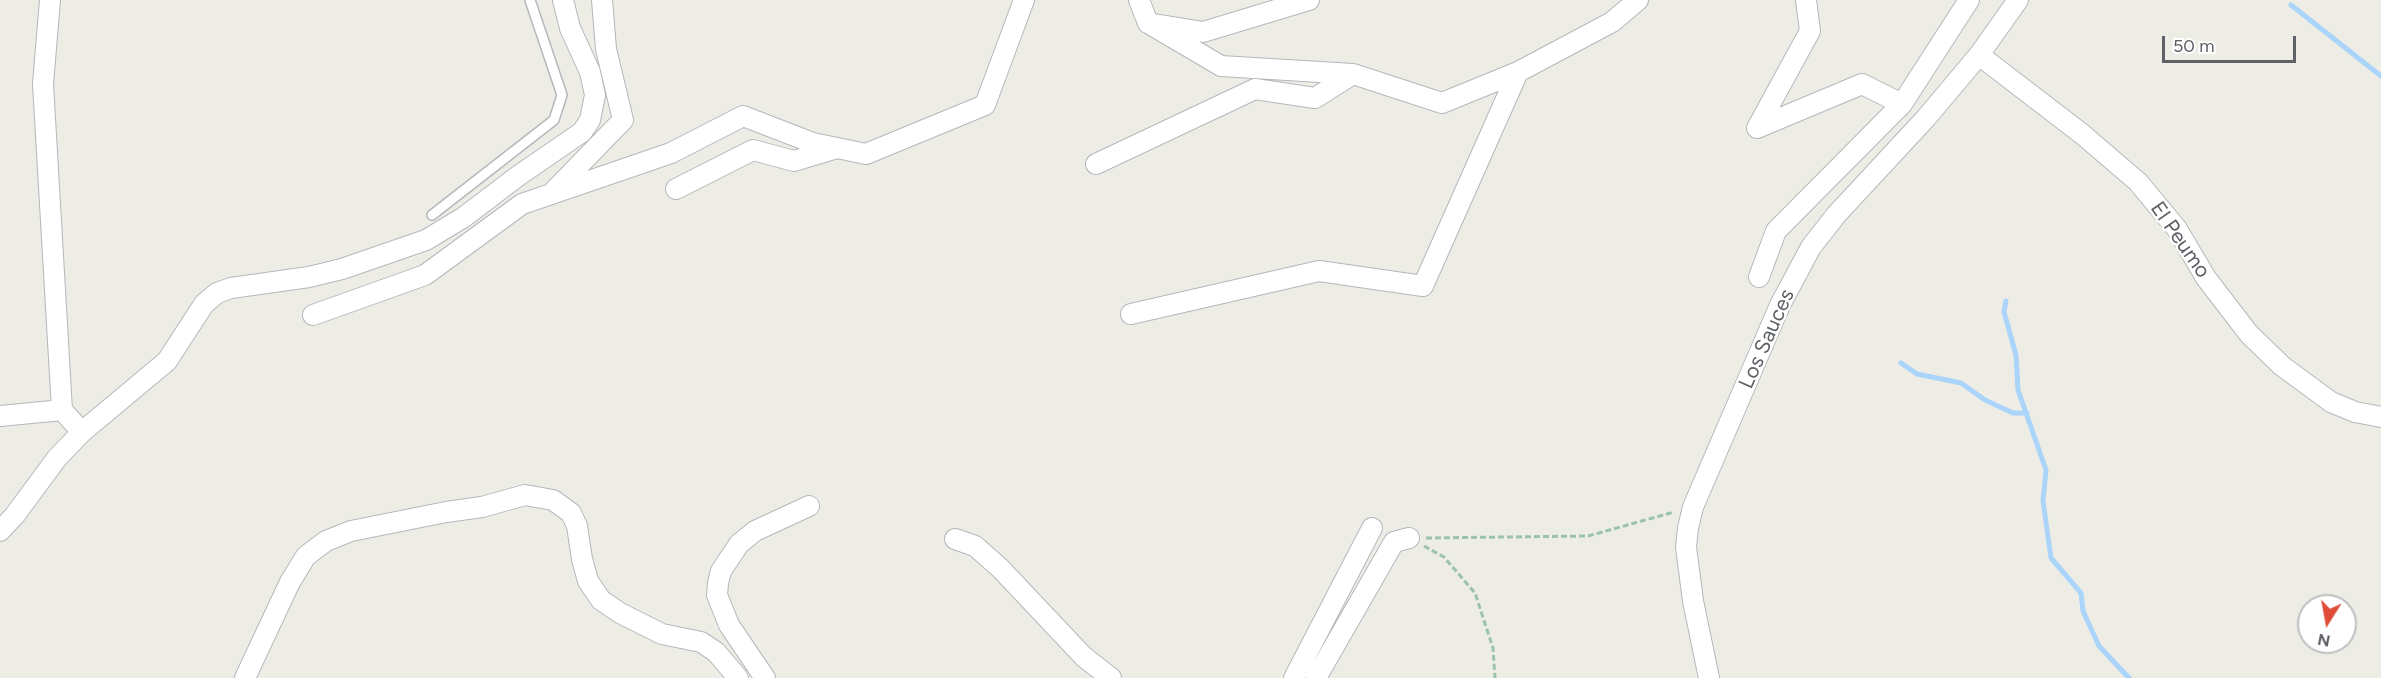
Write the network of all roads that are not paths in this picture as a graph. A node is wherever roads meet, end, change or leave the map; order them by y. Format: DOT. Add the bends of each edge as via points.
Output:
graph roads {
  1 [pos="50,0"];
  2 [pos="530,0"];
  3 [pos="563,0"];
  4 [pos="602,0"];
  5 [pos="1024,0"];
  6 [pos="1139,0"];
  7 [pos="1309,0"];
  8 [pos="1638,0"];
  9 [pos="1806,0"];
  10 [pos="1969,0"];
  11 [pos="2018,0"];
  12 [pos="1148,23"];
  13 [pos="1979,55"];
  14 [pos="1518,72"];
  15 [pos="1353,74"];
  16 [pos="1902,104"];
  17 [pos="837,148"];
  18 [pos="1096,164"];
  19 [pos="676,189"];
  20 [pos="549,195"];
  21 [pos="432,215"];
  22 [pos="1759,278"];
  23 [pos="1131,314"];
  24 [pos="313,315"];
  25 [pos="62,410"];
  26 [pos="0,416"];
  27 [pos="2381,417"];
  28 [pos="82,432"];
  29 [pos="809,506"];
  30 [pos="1372,528"];
  31 [pos="0,531"];
  32 [pos="1409,538"];
  33 [pos="955,539"];
  34 [pos="245,678"];
  35 [pos="738,678"];
  36 [pos="765,678"];
  37 [pos="1111,678"];
  38 [pos="1294,678"];
  39 [pos="1316,678"];
  40 [pos="1709,678"];
  1 -- 25 [label="street" via="44,84"];
  2 -- 21 [label="lane" via="562,95 554,120"];
  3 -- 28 [label="street" via="595,95 590,120 582,132 426,240 309,278 217,293 204,303 167,361"];
  4 -- 20 [label="street" via="606,50 622,120"];
  5 -- 17 [label="street" via="985,105 866,154"];
  6 -- 12 [label="street"];
  7 -- 12 [label="street" via="1203,32"];
  8 -- 14 [label="street" via="1612,22"];
  9 -- 16 [label="street" via="1810,31 1757,128 1862,84"];
  10 -- 16 [label="street"];
  11 -- 13 [label="street, Los Sauces"];
  12 -- 15 [label="street" via="1221,66"];
  13 -- 27 [label="street, El Peumo" via="2138,182 2177,229 2206,278 2249,334 2282,366 2331,402"];
  13 -- 40 [label="street, Los Sauces" via="1836,215 1811,247 1780,305 1693,507 1686,547"];
  14 -- 15 [label="street" via="1442,103"];
  14 -- 23 [label="street" via="1423,286 1319,271"];
  15 -- 18 [label="street" via="1315,98 1255,89"];
  16 -- 22 [label="street" via="1776,231"];
  17 -- 19 [label="street" via="794,160 753,150"];
  17 -- 20 [label="street" via="742,116 671,153"];
  20 -- 24 [label="street" via="522,204 425,275"];
  25 -- 26 [label="street"];
  25 -- 28 [label="street"];
  28 -- 31 [label="street"];
  29 -- 36 [label="street" via="755,531 739,544 721,570 717,595 729,625"];
  30 -- 38 [label="street"];
  32 -- 39 [label="street" via="1394,542"];
  33 -- 37 [label="street" via="975,546 1000,568 1084,657"];
  34 -- 35 [label="street" via="290,582 306,556 326,541 351,531 482,507 525,495 553,500 571,513 588,581 601,600 662,634 701,642 716,652"];
}
